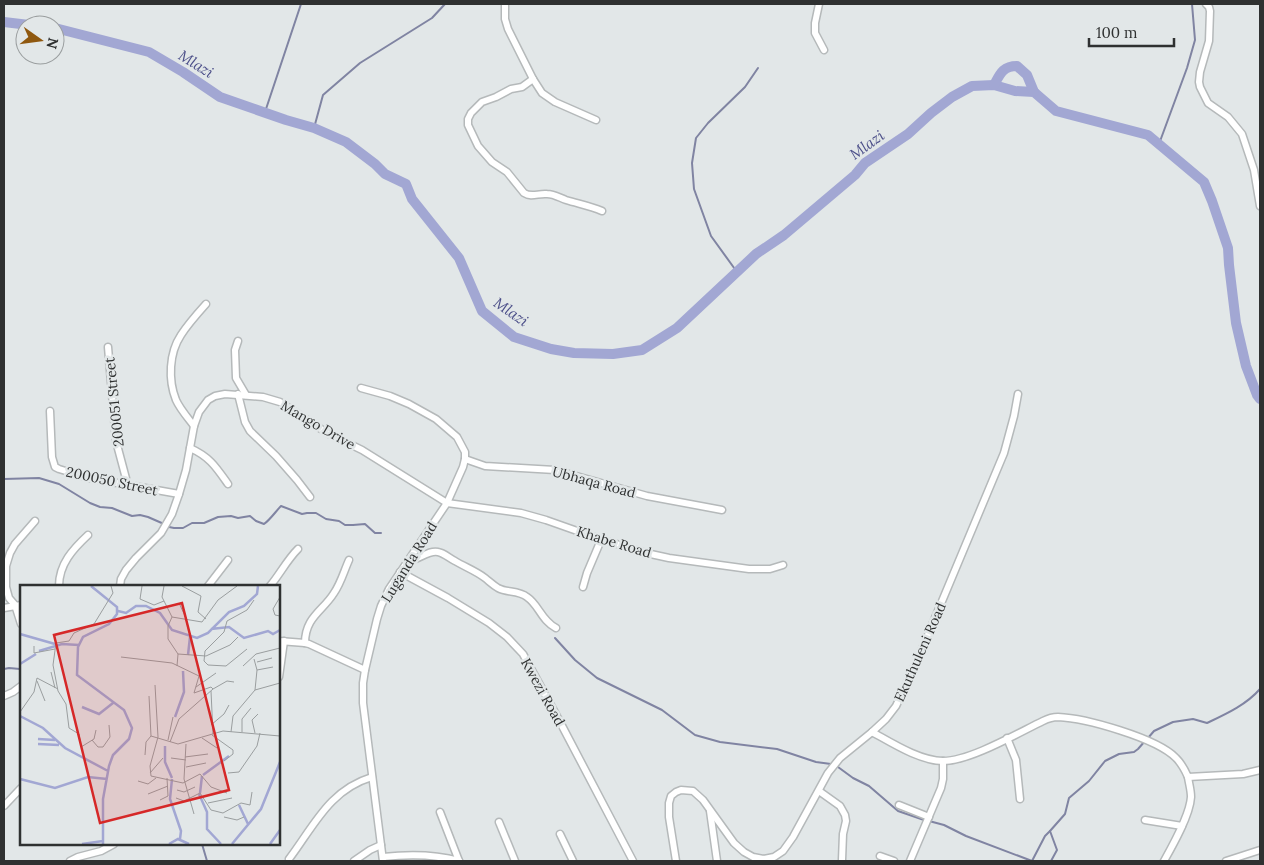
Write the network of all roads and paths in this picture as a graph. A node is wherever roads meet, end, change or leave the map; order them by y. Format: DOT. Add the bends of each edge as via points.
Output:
graph roads {
  1 [pos="505,4"];
  2 [pos="819,4"];
  3 [pos="1206,4"];
  4 [pos="824,50"];
  5 [pos="534,79"];
  6 [pos="596,120"];
  7 [pos="1260,206"];
  8 [pos="602,211"];
  9 [pos="206,304"];
  10 [pos="238,341"];
  11 [pos="108,347"];
  12 [pos="361,388"];
  13 [pos="238,394"];
  14 [pos="1018,394"];
  15 [pos="246,395"];
  16 [pos="50,411"];
  17 [pos="194,426"];
  18 [pos="190,448"];
  19 [pos="465,459"];
  20 [pos="228,484"];
  21 [pos="128,486"];
  22 [pos="180,494"];
  23 [pos="310,497"];
  24 [pos="447,503"];
  25 [pos="722,510"];
  26 [pos="34,521"];
  27 [pos="88,535"];
  28 [pos="601,540"];
  29 [pos="298,549"];
  30 [pos="228,560"];
  31 [pos="348,560"];
  32 [pos="408,561"];
  33 [pos="783,565"];
  34 [pos="400,572"];
  35 [pos="58,585"];
  36 [pos="120,585"];
  37 [pos="209,585"];
  38 [pos="271,585"];
  39 [pos="583,587"];
  40 [pos="18,605"];
  41 [pos="4,608"];
  42 [pos="20,618"];
  43 [pos="556,628"];
  44 [pos="281,641"];
  45 [pos="305,643"];
  46 [pos="280,660"];
  47 [pos="365,670"];
  48 [pos="20,687"];
  49 [pos="4,696"];
  50 [pos="872,732"];
  51 [pos="1007,738"];
  52 [pos="943,761"];
  53 [pos="1260,770"];
  54 [pos="372,777"];
  55 [pos="1188,777"];
  56 [pos="20,789"];
  57 [pos="819,791"];
  58 [pos="1020,798"];
  59 [pos="898,805"];
  60 [pos="4,806"];
  61 [pos="710,810"];
  62 [pos="440,812"];
  63 [pos="930,817"];
  64 [pos="1146,820"];
  65 [pos="499,822"];
  66 [pos="1182,826"];
  67 [pos="560,834"];
  68 [pos="112,845"];
  69 [pos="381,845"];
  70 [pos="1260,850"];
  71 [pos="880,856"];
  72 [pos="289,859"];
  73 [pos="383,859"];
  74 [pos="445,859"];
  75 [pos="842,860"];
  76 [pos="70,861"];
  77 [pos="354,861"];
  78 [pos="459,861"];
  79 [pos="515,861"];
  80 [pos="573,861"];
  81 [pos="633,861"];
  82 [pos="676,861"];
  83 [pos="717,861"];
  84 [pos="894,861"];
  85 [pos="910,861"];
  86 [pos="1164,861"];
  87 [pos="1226,861"];
  1 -- 5 [label="street" via="508,29"];
  2 -- 4 [label="street" via="815,33"];
  3 -- 7 [label="street" via="1210,11 1210,34 1200,72 1200,87 1208,103 1228,117 1242,134 1254,170"];
  5 -- 6 [label="street" via="548,98"];
  5 -- 8 [label="street" via="482,102 468,119 472,136 484,154 507,172 527,195 548,194"];
  9 -- 17 [label="street" via="180,336 172,361 176,400"];
  10 -- 15 [label="street" via="235,350 236,378"];
  11 -- 21 [label="street, 200051 Street" via="116,441"];
  12 -- 19 [label="street" via="399,400 436,419 457,437"];
  13 -- 15 [label="street, Mango Drive"];
  13 -- 17 [label="street, Mango Drive" via="215,396 208,400"];
  13 -- 23 [label="street" via="250,431"];
  14 -- 50 [label="street, Ekuthuleni Road" via="1004,453 921,652 896,706"];
  15 -- 24 [label="street, Mango Drive" via="280,402"];
  16 -- 21 [label="street, 200050 Street" via="55,467"];
  17 -- 18 [label="street, Mango Drive"];
  18 -- 20 [label="street" via="208,458"];
  18 -- 22 [label="street, Mango Drive"];
  19 -- 24 [label="street, Luganda Road"];
  19 -- 25 [label="street, Ubhaqa Road" via="485,466 555,470 647,496"];
  21 -- 22 [label="street, 200050 Street"];
  22 -- 36 [label="street, Mango Drive" via="167,525 126,570"];
  24 -- 28 [label="street, Khabe Road" via="522,512"];
  24 -- 32 [label="street, Luganda Road"];
  26 -- 40 [label="street" via="15,544 6,566 9,598"];
  27 -- 35 [label="street" via="66,559"];
  28 -- 33 [label="street, Khabe Road" via="695,562 762,569"];
  28 -- 39 [label="street"];
  29 -- 38 [label="street"];
  30 -- 37 [label="street"];
  31 -- 45 [label="street" via="334,594 311,620"];
  32 -- 34 [label="street, Luganda Road"];
  32 -- 43 [label="street" via="431,552 443,554 500,590 528,597"];
  34 -- 47 [label="street, Luganda Road" via="379,612"];
  34 -- 81 [label="street, Kwezi Road" via="489,623 523,654"];
  40 -- 41 [label="street"];
  40 -- 42 [label="street"];
  44 -- 45 [label="street"];
  44 -- 46 [label="street"];
  45 -- 47 [label="street"];
  47 -- 54 [label="street, Luganda Road" via="363,703"];
  48 -- 49 [label="street"];
  50 -- 52 [label="street" via="907,751"];
  50 -- 57 [label="street, Ekuthuleni Road" via="840,758"];
  51 -- 52 [label="street" via="969,756"];
  51 -- 55 [label="street" via="1056,717 1074,719 1141,737 1158,745 1176,757"];
  51 -- 58 [label="street" via="1016,760"];
  52 -- 63 [label="street" via="941,788"];
  53 -- 55 [label="street"];
  54 -- 69 [label="street, Luganda Road"];
  54 -- 72 [label="street" via="361,780 333,800"];
  55 -- 66 [label="street" via="1191,798"];
  56 -- 60 [label="street"];
  57 -- 61 [label="street, Ekuthuleni Road" via="783,851 764,859 753,857 734,844"];
  57 -- 75 [label="street" via="840,806 845,815"];
  59 -- 63 [label="street"];
  61 -- 82 [label="street, Ekuthuleni Road" via="694,791 681,790 672,796 669,817"];
  61 -- 83 [label="street"];
  62 -- 78 [label="street"];
  63 -- 85 [label="street"];
  64 -- 66 [label="street"];
  65 -- 79 [label="street"];
  66 -- 86 [label="street"];
  67 -- 80 [label="street"];
  68 -- 76 [label="street"];
  69 -- 73 [label="street, Luganda Road"];
  69 -- 77 [label="street"];
  70 -- 87 [label="street"];
  71 -- 84 [label="street"];
  73 -- 74 [label="street" via="414,855"];
  74 -- 78 [label="street"];
}
